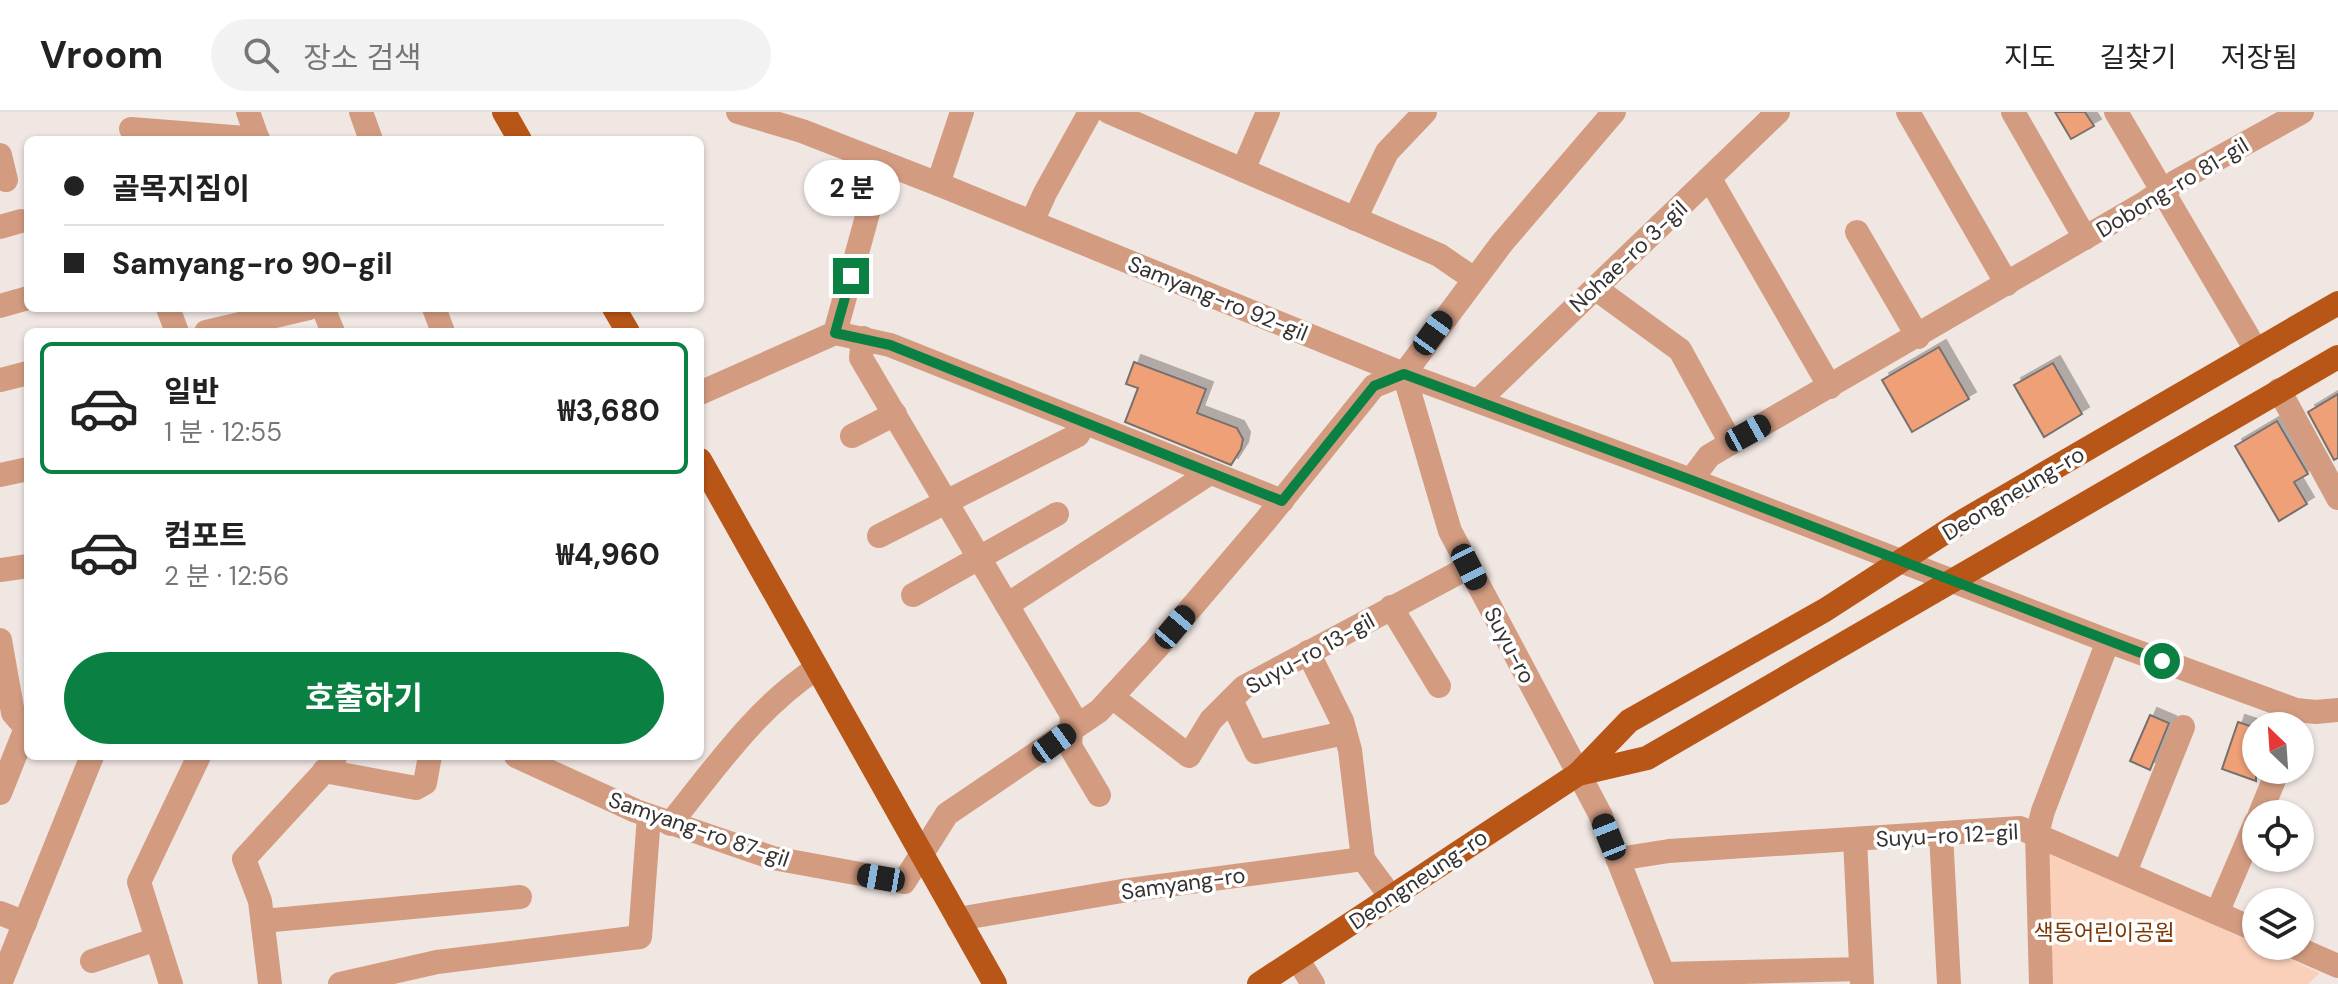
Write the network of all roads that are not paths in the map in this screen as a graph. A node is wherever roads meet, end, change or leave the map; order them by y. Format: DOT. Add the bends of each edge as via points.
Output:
graph roads {
  1 [pos="248,112"];
  2 [pos="361,112"];
  3 [pos="504,112"];
  4 [pos="738,112"];
  5 [pos="962,112"];
  6 [pos="1090,112"];
  7 [pos="1109,112"];
  8 [pos="1268,112"];
  9 [pos="1614,112"];
  10 [pos="1778,112"];
  11 [pos="1908,112"];
  12 [pos="2013,112"];
  13 [pos="2116,112"];
  14 [pos="2302,112"];
  15 [pos="1415,115"];
  16 [pos="803,121"];
  17 [pos="131,127"];
  18 [pos="219,136"];
  19 [pos="257,136"];
  20 [pos="370,136"];
  21 [pos="518,136"];
  22 [pos="0,155"];
  23 [pos="882,162"];
  24 [pos="1243,170"];
  25 [pos="1710,179"];
  26 [pos="6,180"];
  27 [pos="938,184"];
  28 [pos="2161,192"];
  29 [pos="1355,219"];
  30 [pos="1032,222"];
  31 [pos="1857,232"];
  32 [pos="2085,238"];
  33 [pos="1474,279"];
  34 [pos="2007,284"];
  35 [pos="1595,288"];
  36 [pos="24,299"];
  37 [pos="2338,303"];
  38 [pos="0,306"];
  39 [pos="295,312"];
  40 [pos="237,328"];
  41 [pos="835,333"];
  42 [pos="1918,337"];
  43 [pos="863,338"];
  44 [pos="2256,350"];
  45 [pos="2338,357"];
  46 [pos="24,374"];
  47 [pos="1404,374"];
  48 [pos="0,380"];
  49 [pos="1830,387"];
  50 [pos="2279,390"];
  51 [pos="704,391"];
  52 [pos="1478,401"];
  53 [pos="895,414"];
  54 [pos="1083,423"];
  55 [pos="852,436"];
  56 [pos="1731,443"];
  57 [pos="704,467"];
  58 [pos="24,470"];
  59 [pos="1210,473"];
  60 [pos="0,475"];
  61 [pos="1691,480"];
  62 [pos="2338,498"];
  63 [pos="947,500"];
  64 [pos="1282,501"];
  65 [pos="1057,514"];
  66 [pos="879,536"];
  67 [pos="979,556"];
  68 [pos="1902,562"];
  69 [pos="24,567"];
  70 [pos="1469,567"];
  71 [pos="0,570"];
  72 [pos="1952,581"];
  73 [pos="913,595"];
  74 [pos="1007,605"];
  75 [pos="1391,607"];
  76 [pos="0,640"];
  77 [pos="2108,641"];
  78 [pos="1308,652"];
  79 [pos="817,668"];
  80 [pos="1439,686"];
  81 [pos="1112,697"];
  82 [pos="1231,700"];
  83 [pos="2338,710"];
  84 [pos="2285,712"];
  85 [pos="14,713"];
  86 [pos="2314,715"];
  87 [pos="2183,727"];
  88 [pos="1071,731"];
  89 [pos="24,733"];
  90 [pos="1345,733"];
  91 [pos="90,760"];
  92 [pos="197,760"];
  93 [pos="429,760"];
  94 [pos="525,760"];
  95 [pos="329,764"];
  96 [pos="1578,774"];
  97 [pos="0,793"];
  98 [pos="1099,795"];
  99 [pos="660,820"];
  100 [pos="1941,834"];
  101 [pos="2037,834"];
  102 [pos="1855,840"];
  103 [pos="921,852"];
  104 [pos="2242,855"];
  105 [pos="1363,859"];
  106 [pos="1618,859"];
  107 [pos="2125,872"];
  108 [pos="520,897"];
  109 [pos="1391,897"];
  110 [pos="0,913"];
  111 [pos="2217,913"];
  112 [pos="958,919"];
  113 [pos="263,921"];
  114 [pos="25,923"];
  115 [pos="2242,924"];
  116 [pos="157,939"];
  117 [pos="2314,958"];
  118 [pos="1298,960"];
  119 [pos="92,961"];
  120 [pos="2335,970"];
  121 [pos="1861,976"];
  122 [pos="1666,979"];
  123 [pos="350,983"];
  124 [pos="0,984"];
  125 [pos="171,984"];
  126 [pos="270,984"];
  127 [pos="995,984"];
  128 [pos="1259,984"];
  129 [pos="1313,984"];
  130 [pos="1949,984"];
  131 [pos="2041,984"];
  1 -- 19 [label="street"];
  2 -- 20 [label="street"];
  3 -- 21 [label="main road"];
  4 -- 16 [label="street, Samyang-ro 92-gil"];
  5 -- 27 [label="street"];
  6 -- 30 [label="street"];
  7 -- 24 [label="street"];
  8 -- 24 [label="street"];
  9 -- 33 [label="street"];
  10 -- 25 [label="street, Nohae-ro 3-gil"];
  11 -- 34 [label="street"];
  12 -- 32 [label="street, Dobong-ro 81-gil"];
  13 -- 28 [label="street"];
  14 -- 28 [label="street, Dobong-ro 81-gil"];
  15 -- 29 [label="street" via="1387,152"];
  16 -- 23 [label="street, Samyang-ro 92-gil"];
  17 -- 18 [label="street"];
  22 -- 26 [label="street"];
  23 -- 27 [label="street, Samyang-ro 92-gil"];
  23 -- 41 [label="street"];
  24 -- 29 [label="street"];
  25 -- 35 [label="street, Nohae-ro 3-gil"];
  25 -- 49 [label="street"];
  27 -- 30 [label="street, Samyang-ro 92-gil"];
  28 -- 32 [label="street, Dobong-ro 81-gil"];
  28 -- 44 [label="street"];
  29 -- 33 [label="street" via="1439,255"];
  30 -- 47 [label="street, Samyang-ro 92-gil"];
  31 -- 42 [label="street"];
  32 -- 34 [label="street, Dobong-ro 81-gil"];
  33 -- 47 [label="street"];
  34 -- 42 [label="street, Dobong-ro 81-gil"];
  35 -- 52 [label="street, Nohae-ro 3-gil"];
  35 -- 56 [label="street" via="1680,350"];
  36 -- 38 [label="street"];
  37 -- 44 [label="main road, Deongneung-ro"];
  39 -- 40 [label="street"];
  41 -- 43 [label="street"];
  41 -- 51 [label="street"];
  42 -- 49 [label="street, Dobong-ro 81-gil"];
  43 -- 53 [label="street" via="861,358"];
  43 -- 54 [label="street"];
  44 -- 68 [label="main road, Deongneung-ro"];
  45 -- 50 [label="main road, Deongneung-ro"];
  46 -- 48 [label="street"];
  47 -- 52 [label="street, Samyang-ro 92-gil"];
  47 -- 64 [label="street" via="1374,386"];
  47 -- 70 [label="street, Suyu-ro" via="1450,531"];
  49 -- 56 [label="street, Dobong-ro 81-gil"];
  50 -- 62 [label="street"];
  50 -- 72 [label="main road, Deongneung-ro"];
  52 -- 61 [label="street, Samyang-ro 92-gil"];
  53 -- 55 [label="street"];
  53 -- 63 [label="street"];
  54 -- 59 [label="street"];
  54 -- 63 [label="street" via="1078,435"];
  56 -- 61 [label="street, Dobong-ro 81-gil" via="1709,456"];
  57 -- 79 [label="main road"];
  58 -- 60 [label="street"];
  59 -- 64 [label="street"];
  59 -- 74 [label="street"];
  61 -- 68 [label="street, Samyang-ro 92-gil"];
  63 -- 66 [label="street"];
  63 -- 67 [label="street"];
  64 -- 81 [label="street"];
  65 -- 67 [label="street"];
  67 -- 73 [label="street"];
  67 -- 74 [label="street"];
  68 -- 72 [label="street, Samyang-ro 92-gil"];
  68 -- 96 [label="main road, Deongneung-ro" via="1629,721"];
  69 -- 71 [label="street"];
  70 -- 75 [label="street, Suyu-ro 13-gil"];
  70 -- 96 [label="street, Suyu-ro"];
  72 -- 77 [label="street, Samyang-ro 92-gil"];
  72 -- 96 [label="main road, Deongneung-ro" via="1647,758"];
  74 -- 88 [label="street" via="1072,715"];
  75 -- 78 [label="street, Suyu-ro 13-gil"];
  75 -- 80 [label="street, Suyu-ro 13-gil"];
  76 -- 85 [label="street"];
  77 -- 84 [label="street, Samyang-ro 92-gil"];
  77 -- 101 [label="street"];
  78 -- 82 [label="street, Suyu-ro 13-gil" via="1244,687"];
  78 -- 90 [label="street"];
  79 -- 99 [label="street" via="762,711"];
  79 -- 103 [label="main road"];
  81 -- 82 [label="street, Suyu-ro 13-gil" via="1189,756"];
  81 -- 88 [label="street"];
  82 -- 90 [label="street, Suyu-ro 13-gil" via="1256,752"];
  83 -- 86 [label="street"];
  87 -- 107 [label="street"];
  88 -- 98 [label="street" via="1070,746"];
  88 -- 103 [label="street" via="947,814"];
  89 -- 97 [label="street"];
  90 -- 105 [label="street"];
  91 -- 114 [label="street"];
  92 -- 116 [label="street" via="139,882"];
  93 -- 95 [label="street" via="425,783 416,788"];
  94 -- 99 [label="street, Samyang-ro 87-gil"];
  95 -- 113 [label="street" via="244,859"];
  96 -- 106 [label="street, Suyu-ro"];
  96 -- 109 [label="main road, Deongneung-ro"];
  99 -- 103 [label="street, Samyang-ro 87-gil" via="773,858 904,882"];
  99 -- 123 [label="street" via="640,937 437,962"];
  100 -- 101 [label="street, Suyu-ro 12-gil" via="2020,828"];
  100 -- 102 [label="street, Suyu-ro 12-gil"];
  100 -- 130 [label="street"];
  101 -- 107 [label="street, Suyu-ro 12-gil"];
  101 -- 131 [label="street"];
  102 -- 106 [label="street, Suyu-ro 12-gil"];
  102 -- 121 [label="street"];
  103 -- 112 [label="main road"];
  104 -- 111 [label="street"];
  105 -- 109 [label="street"];
  105 -- 112 [label="street, Samyang-ro"];
  106 -- 122 [label="street, Suyu-ro"];
  107 -- 111 [label="street, Suyu-ro 12-gil"];
  108 -- 113 [label="street"];
  109 -- 118 [label="main road, Deongneung-ro"];
  110 -- 114 [label="street"];
  111 -- 115 [label="street, Suyu-ro 12-gil"];
  112 -- 127 [label="main road"];
  113 -- 126 [label="street"];
  114 -- 124 [label="street"];
  116 -- 119 [label="street"];
  116 -- 125 [label="street"];
  117 -- 120 [label="street"];
  118 -- 128 [label="main road, Deongneung-ro"];
  118 -- 129 [label="street"];
  121 -- 122 [label="street, Suyu-ro"];
}
